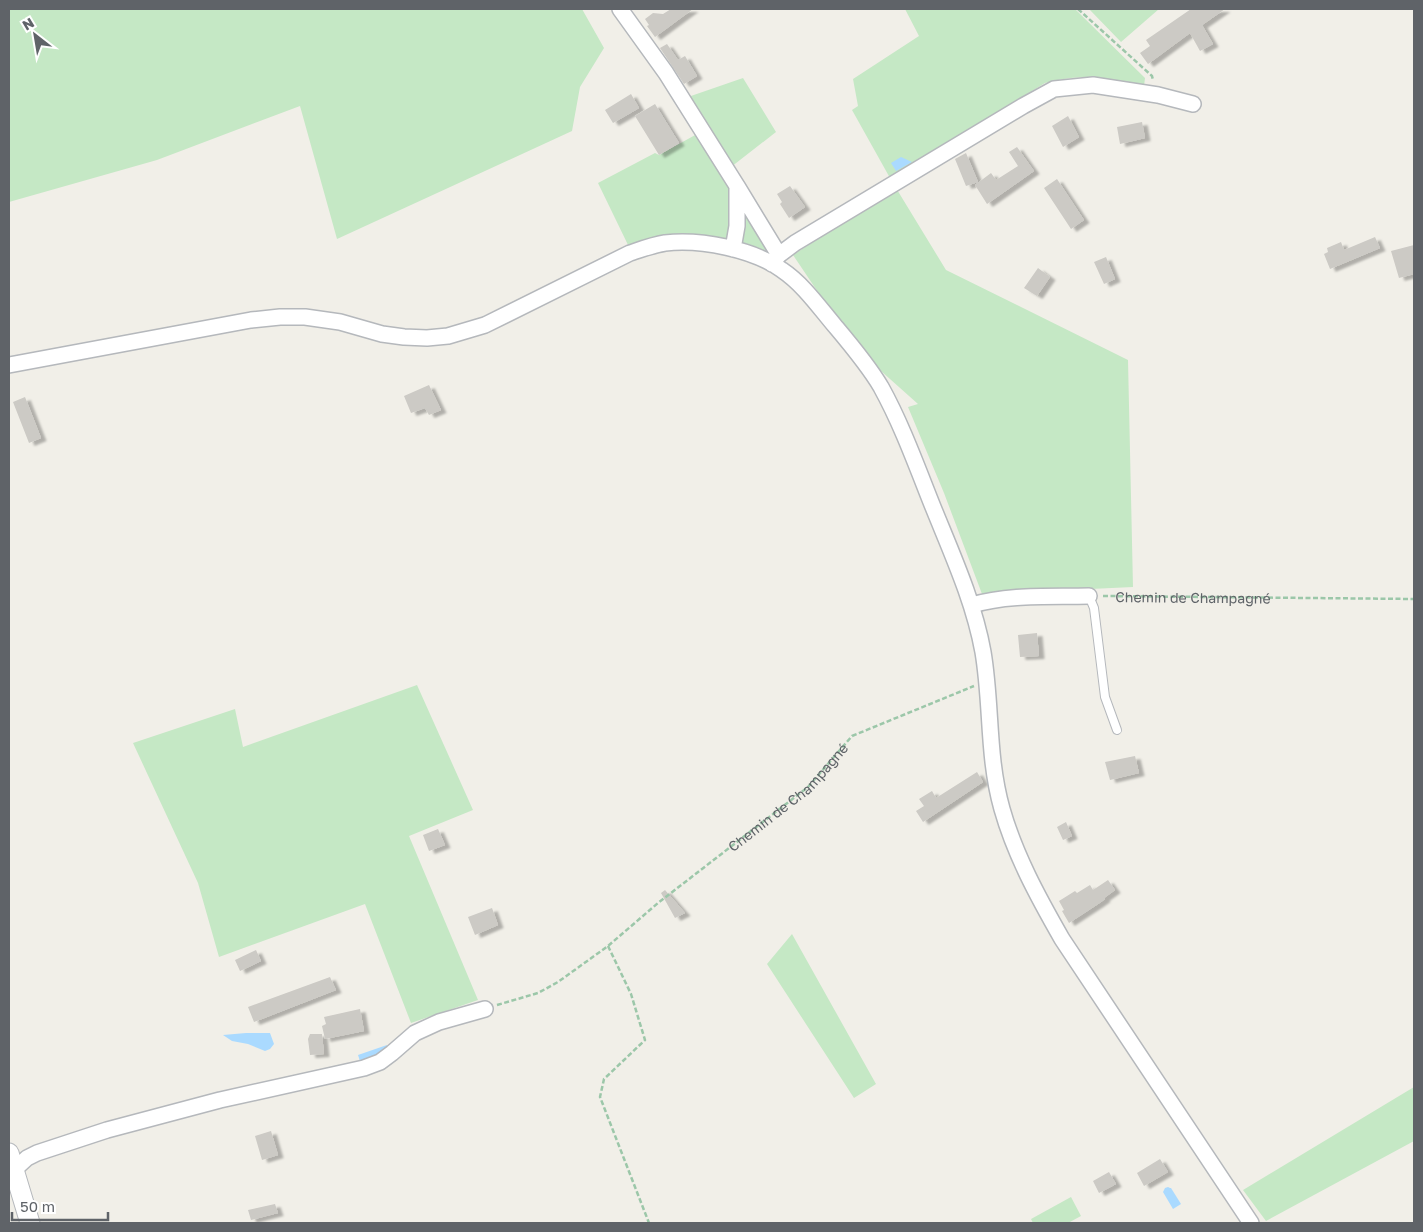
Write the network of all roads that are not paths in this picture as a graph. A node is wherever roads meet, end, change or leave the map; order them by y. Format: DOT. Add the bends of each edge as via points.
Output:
graph roads {
  1 [pos="620,9"];
  2 [pos="1193,104"];
  3 [pos="737,186"];
  4 [pos="733,249"];
  5 [pos="776,259"];
  6 [pos="9,365"];
  7 [pos="1089,596"];
  8 [pos="972,605"];
  9 [pos="1116,730"];
  10 [pos="485,1009"];
  11 [pos="12,1161"];
  12 [pos="30,1223"];
  13 [pos="1251,1223"];
  1 -- 3 [label="street" via="666,74"];
  2 -- 5 [label="street" via="1093,85 1054,89 820,227"];
  3 -- 4 [label="street" via="737,226"];
  3 -- 5 [label="street"];
  4 -- 5 [label="street"];
  4 -- 6 [label="street" via="686,242 646,247 486,325 448,336 404,337 340,322 280,317"];
  5 -- 8 [label="street" via="859,355 881,387 916,463"];
  7 -- 8 [label="street" via="1004,599"];
  7 -- 9 [label="lane" via="1094,608 1105,698"];
  8 -- 13 [label="street" via="983,652 996,788 1020,860 1062,939"];
  10 -- 11 [label="street" via="415,1033 380,1062 364,1068 220,1100 107,1130"];
  11 -- 12 [label="street"];
}
